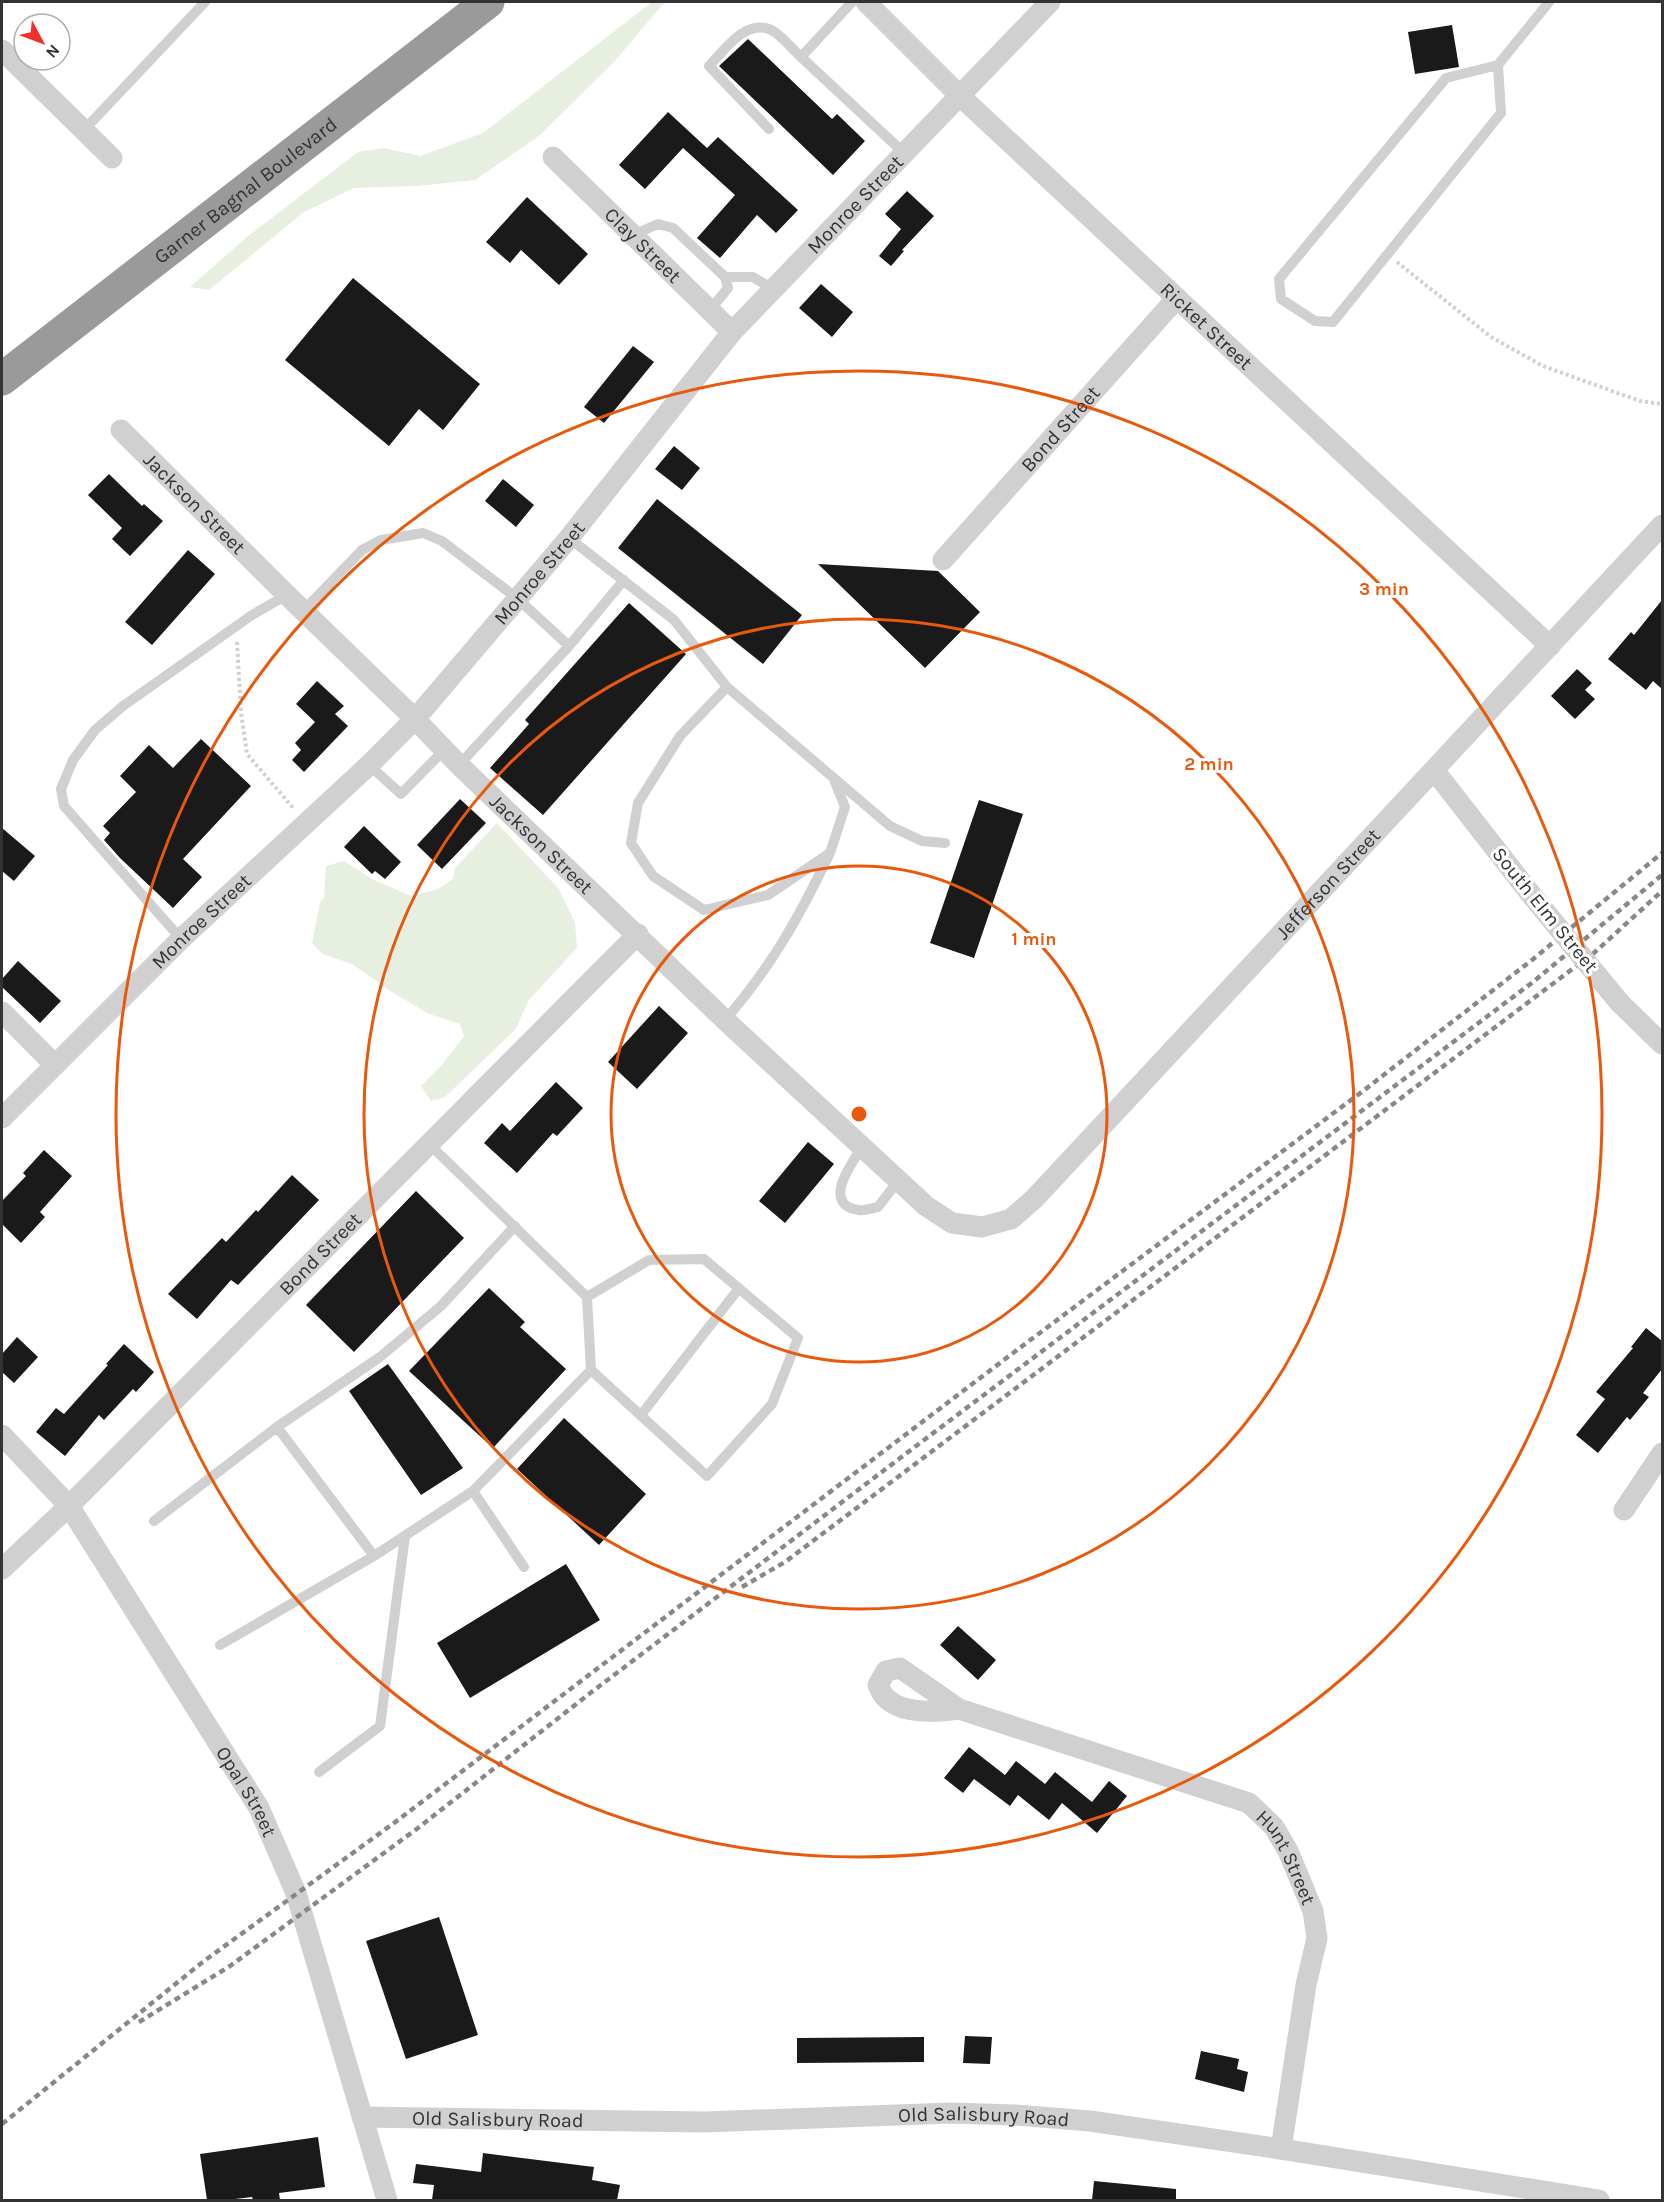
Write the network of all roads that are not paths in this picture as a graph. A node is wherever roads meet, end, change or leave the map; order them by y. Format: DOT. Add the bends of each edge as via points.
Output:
graph roads {
  1 [pos="205,2"];
  2 [pos="488,2"];
  3 [pos="852,2"];
  4 [pos="866,2"];
  5 [pos="1050,2"];
  6 [pos="1549,2"];
  7 [pos="2,50"];
  8 [pos="801,57"];
  9 [pos="1498,64"];
  10 [pos="959,95"];
  11 [pos="769,129"];
  12 [pos="84,130"];
  13 [pos="904,153"];
  14 [pos="553,157"];
  15 [pos="112,158"];
  16 [pos="633,235"];
  17 [pos="725,277"];
  18 [pos="773,290"];
  19 [pos="1177,298"];
  20 [pos="710,310"];
  21 [pos="732,332"];
  22 [pos="2,379"];
  23 [pos="121,430"];
  24 [pos="1662,525"];
  25 [pos="569,538"];
  26 [pos="943,560"];
  27 [pos="624,580"];
  28 [pos="287,595"];
  29 [pos="518,598"];
  30 [pos="304,610"];
  31 [pos="569,646"];
  32 [pos="1550,646"];
  33 [pos="728,687"];
  34 [pos="415,718"];
  35 [pos="444,750"];
  36 [pos="369,765"];
  37 [pos="459,765"];
  38 [pos="1434,770"];
  39 [pos="833,777"];
  40 [pos="945,843"];
  41 [pos="830,853"];
  42 [pos="638,934"];
  43 [pos="181,939"];
  44 [pos="2,1012"];
  45 [pos="725,1020"];
  46 [pos="1662,1044"];
  47 [pos="55,1065"];
  48 [pos="2,1118"];
  49 [pos="429,1144"];
  50 [pos="862,1146"];
  51 [pos="898,1181"];
  52 [pos="515,1226"];
  53 [pos="982,1227"];
  54 [pos="739,1288"];
  55 [pos="587,1297"];
  56 [pos="591,1370"];
  57 [pos="640,1415"];
  58 [pos="277,1427"];
  59 [pos="2,1435"];
  60 [pos="1662,1453"];
  61 [pos="473,1491"];
  62 [pos="69,1506"];
  63 [pos="1624,1510"];
  64 [pos="154,1521"];
  65 [pos="405,1536"];
  66 [pos="374,1556"];
  67 [pos="524,1567"];
  68 [pos="2,1569"];
  69 [pos="220,1645"];
  70 [pos="959,1709"];
  71 [pos="319,1772"];
  72 [pos="362,2117"];
  73 [pos="1281,2149"];
  74 [pos="387,2200"];
  75 [pos="1599,2200"];
  1 -- 12 [label="lane"];
  2 -- 22 [label="highway, Garner Bagnal Boulevard"];
  3 -- 8 [label="lane"];
  4 -- 10 [label="street, Ricket Street"];
  5 -- 10 [label="street, Monroe Street"];
  6 -- 9 [label="lane"];
  7 -- 12 [label="street"];
  8 -- 11 [label="lane" via="771,29 757,27 740,35 709,66"];
  8 -- 13 [label="lane"];
  9 -- 9 [label="lane" via="1501,113 1333,322 1315,321 1281,299 1279,279 1446,78"];
  10 -- 13 [label="street, Monroe Street"];
  10 -- 19 [label="street, Ricket Street"];
  12 -- 15 [label="street"];
  13 -- 18 [label="street, Monroe Street"];
  14 -- 16 [label="street, Clay Street"];
  16 -- 17 [label="lane" via="658,224 673,228"];
  16 -- 20 [label="street, Clay Street"];
  17 -- 18 [label="lane" via="753,277"];
  17 -- 20 [label="lane" via="728,288"];
  18 -- 21 [label="street, Monroe Street"];
  19 -- 26 [label="street, Bond Street"];
  19 -- 32 [label="street, Ricket Street"];
  20 -- 21 [label="street, Clay Street"];
  21 -- 25 [label="street, Monroe Street"];
  23 -- 28 [label="street, Jackson Street"];
  24 -- 32 [label="street, Jefferson Street"];
  25 -- 27 [label="lane"];
  25 -- 29 [label="street, Monroe Street"];
  27 -- 31 [label="lane"];
  27 -- 33 [label="lane" via="674,620"];
  28 -- 30 [label="street, Jackson Street"];
  28 -- 43 [label="lane" via="123,706 95,730 73,760 61,789 64,806"];
  29 -- 30 [label="lane" via="442,542 423,533 381,540 362,550"];
  29 -- 31 [label="lane"];
  29 -- 34 [label="street, Monroe Street"];
  30 -- 34 [label="street, Jackson Street"];
  31 -- 37 [label="lane"];
  32 -- 38 [label="street, Jefferson Street"];
  33 -- 39 [label="lane"];
  33 -- 41 [label="lane" via="680,736 638,803 631,843 653,876 704,910 768,895"];
  34 -- 35 [label="street, Jackson Street"];
  34 -- 36 [label="street, Monroe Street"];
  35 -- 36 [label="lane" via="401,794"];
  35 -- 37 [label="street, Jackson Street"];
  36 -- 43 [label="street, Monroe Street"];
  37 -- 42 [label="street, Jackson Street"];
  38 -- 46 [label="street, South Elm Street, bridge" via="1619,1002"];
  38 -- 53 [label="street, Jefferson Street" via="1034,1199 1011,1219"];
  39 -- 40 [label="lane" via="890,826 922,841"];
  39 -- 41 [label="lane" via="845,807"];
  41 -- 45 [label="lane" via="779,949"];
  42 -- 45 [label="street, Jackson Street"];
  42 -- 49 [label="street, Bond Street"];
  43 -- 47 [label="street, Monroe Street"];
  44 -- 47 [label="street"];
  45 -- 50 [label="street, Jackson Street"];
  47 -- 48 [label="street, Monroe Street"];
  49 -- 52 [label="lane"];
  49 -- 62 [label="street, Bond Street"];
  50 -- 51 [label="street, Jackson Street"];
  50 -- 51 [label="lane" via="841,1186 844,1203 859,1211 878,1207"];
  51 -- 53 [label="street, Jackson Street" via="952,1223"];
  52 -- 55 [label="lane"];
  52 -- 58 [label="lane" via="441,1306 415,1328 380,1357"];
  54 -- 55 [label="lane" via="704,1259 649,1260"];
  54 -- 57 [label="lane"];
  54 -- 57 [label="lane" via="798,1338 772,1404 707,1476"];
  55 -- 56 [label="lane"];
  56 -- 57 [label="lane"];
  56 -- 61 [label="lane"];
  58 -- 64 [label="lane"];
  58 -- 66 [label="lane"];
  59 -- 62 [label="street, Opal Street"];
  60 -- 63 [label="street"];
  61 -- 65 [label="lane"];
  61 -- 67 [label="lane"];
  62 -- 68 [label="street, Bond Street"];
  62 -- 72 [label="street, Opal Street" via="259,1808 296,1893"];
  65 -- 66 [label="lane"];
  65 -- 71 [label="lane" via="380,1726"];
  66 -- 69 [label="lane"];
  70 -- 73 [label="street, Hunt Street" via="1249,1803 1274,1827 1313,1911 1317,1938 1306,1984"];
  72 -- 73 [label="street, Old Salisbury Road" via="705,2122 951,2113 1015,2115 1090,2121"];
  72 -- 74 [label="street, Opal Street"];
  73 -- 75 [label="street, Old Salisbury Road"];
}
